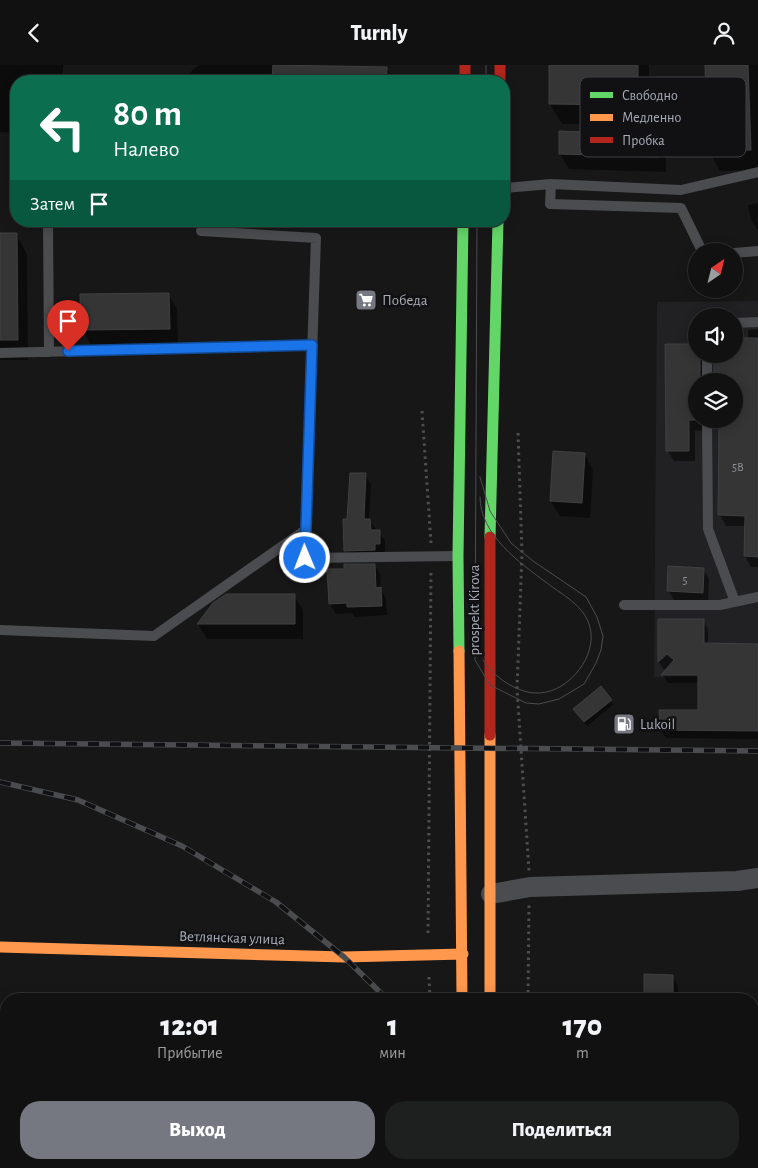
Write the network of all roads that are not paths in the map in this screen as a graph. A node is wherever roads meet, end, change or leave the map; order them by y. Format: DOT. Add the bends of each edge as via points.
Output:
graph roads {
  1 [pos="758,171"];
  2 [pos="551,185"];
  3 [pos="510,188"];
  4 [pos="48,227"];
  5 [pos="463,227"];
  6 [pos="498,227"];
  7 [pos="201,231"];
  8 [pos="698,243"];
  9 [pos="758,251"];
  10 [pos="743,252"];
  11 [pos="758,322"];
  12 [pos="743,323"];
  13 [pos="312,345"];
  14 [pos="49,352"];
  15 [pos="0,353"];
  16 [pos="707,428"];
  17 [pos="305,530"];
  18 [pos="458,556"];
  19 [pos="758,597"];
  20 [pos="735,602"];
  21 [pos="624,605"];
  22 [pos="0,630"];
  23 [pos="758,878"];
  24 [pos="491,893"];
  25 [pos="0,947"];
  26 [pos="463,954"];
  27 [pos="462,993"];
  28 [pos="490,993"];
  1 -- 2 [label="lane" via="681,190"];
  2 -- 3 [label="lane"];
  2 -- 8 [label="lane" via="550,204 681,207"];
  4 -- 14 [label="lane"];
  5 -- 18 [label="main road, prospekt Kirova"];
  6 -- 24 [label="main road, prospekt Kirova" via="490,551"];
  7 -- 13 [label="lane" via="316,238"];
  9 -- 10 [label="lane"];
  11 -- 12 [label="lane"];
  13 -- 14 [label="lane"];
  13 -- 17 [label="lane"];
  14 -- 15 [label="lane"];
  16 -- 20 [label="lane" via="708,529"];
  17 -- 18 [label="lane" via="305,558"];
  17 -- 22 [label="lane" via="154,636"];
  18 -- 26 [label="main road, prospekt Kirova"];
  19 -- 20 [label="lane"];
  20 -- 21 [label="lane" via="720,605"];
  23 -- 24 [label="street" via="530,887"];
  24 -- 28 [label="main road, prospekt Kirova"];
  25 -- 26 [label="main road, Ветлянская улица" via="344,957"];
  26 -- 27 [label="main road, prospekt Kirova"];
}
